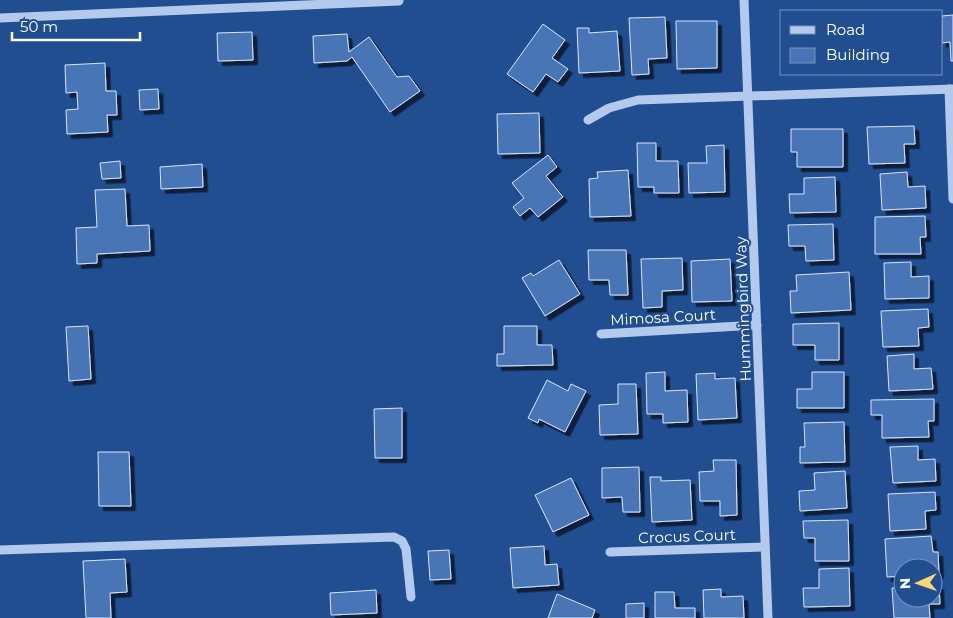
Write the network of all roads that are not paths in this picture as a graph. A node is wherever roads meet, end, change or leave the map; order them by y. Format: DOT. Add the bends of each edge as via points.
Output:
graph roads {
  1 [pos="744,0"];
  2 [pos="399,1"];
  3 [pos="0,18"];
  4 [pos="951,89"];
  5 [pos="748,96"];
  6 [pos="588,120"];
  7 [pos="953,199"];
  8 [pos="757,325"];
  9 [pos="601,334"];
  10 [pos="765,547"];
  11 [pos="0,550"];
  12 [pos="610,552"];
  13 [pos="411,597"];
  14 [pos="768,618"];
  1 -- 5 [label="street, Hummingbird Way"];
  2 -- 3 [label="street"];
  4 -- 5 [label="street"];
  4 -- 7 [label="street"];
  5 -- 6 [label="street" via="638,100 609,108"];
  5 -- 8 [label="street, Hummingbird Way"];
  8 -- 9 [label="street, Mimosa Court"];
  8 -- 10 [label="street, Hummingbird Way"];
  10 -- 12 [label="street, Crocus Court"];
  10 -- 14 [label="street, Hummingbird Way"];
  11 -- 13 [label="street" via="394,537 402,541 406,549"];
}
